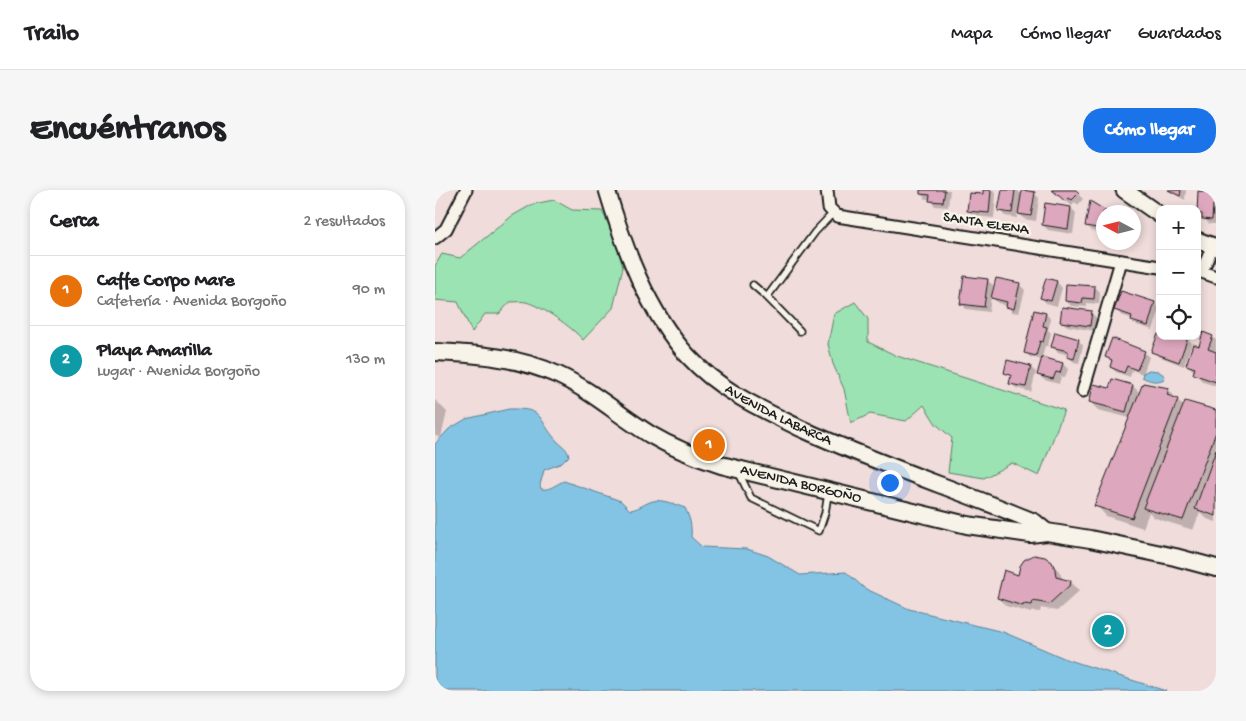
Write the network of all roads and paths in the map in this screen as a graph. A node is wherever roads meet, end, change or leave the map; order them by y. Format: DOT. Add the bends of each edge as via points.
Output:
graph roads {
  1 [pos="466,190"];
  2 [pos="607,190"];
  3 [pos="827,190"];
  4 [pos="1125,190"];
  5 [pos="1156,212"];
  6 [pos="833,213"];
  7 [pos="435,238"];
  8 [pos="1201,242"];
  9 [pos="1214,247"];
  10 [pos="1121,261"];
  11 [pos="1156,266"];
  12 [pos="1201,268"];
  13 [pos="1201,272"];
  14 [pos="1216,276"];
  15 [pos="753,285"];
  16 [pos="767,297"];
  17 [pos="800,331"];
  18 [pos="435,352"];
  19 [pos="1083,391"];
  20 [pos="737,469"];
  21 [pos="828,492"];
  22 [pos="1047,532"];
  23 [pos="1216,568"];
  1 -- 7 [label="street" via="446,229"];
  2 -- 22 [label="street, AVENIDA LABARCA" via="620,232 649,300 689,357 723,387 827,440 1035,522"];
  3 -- 6 [label="street" via="829,208"];
  4 -- 5 [label="street"];
  6 -- 10 [label="street, SANTA ELENA"];
  6 -- 16 [label="lane"];
  8 -- 9 [label="street"];
  9 -- 12 [label="street"];
  10 -- 11 [label="street, SANTA ELENA"];
  10 -- 19 [label="street"];
  13 -- 14 [label="street"];
  15 -- 16 [label="lane"];
  16 -- 17 [label="lane"];
  18 -- 20 [label="main road, AVENIDA BORGOÑO" via="495,356 539,367 579,386 668,444"];
  20 -- 21 [label="main road, AVENIDA BORGOÑO"];
  20 -- 21 [label="lane" via="751,498 819,531"];
  21 -- 22 [label="main road, AVENIDA BORGOÑO" via="967,525 1030,534"];
  22 -- 23 [label="main road, AVENIDA BORGOÑO" via="1133,547"];
}
